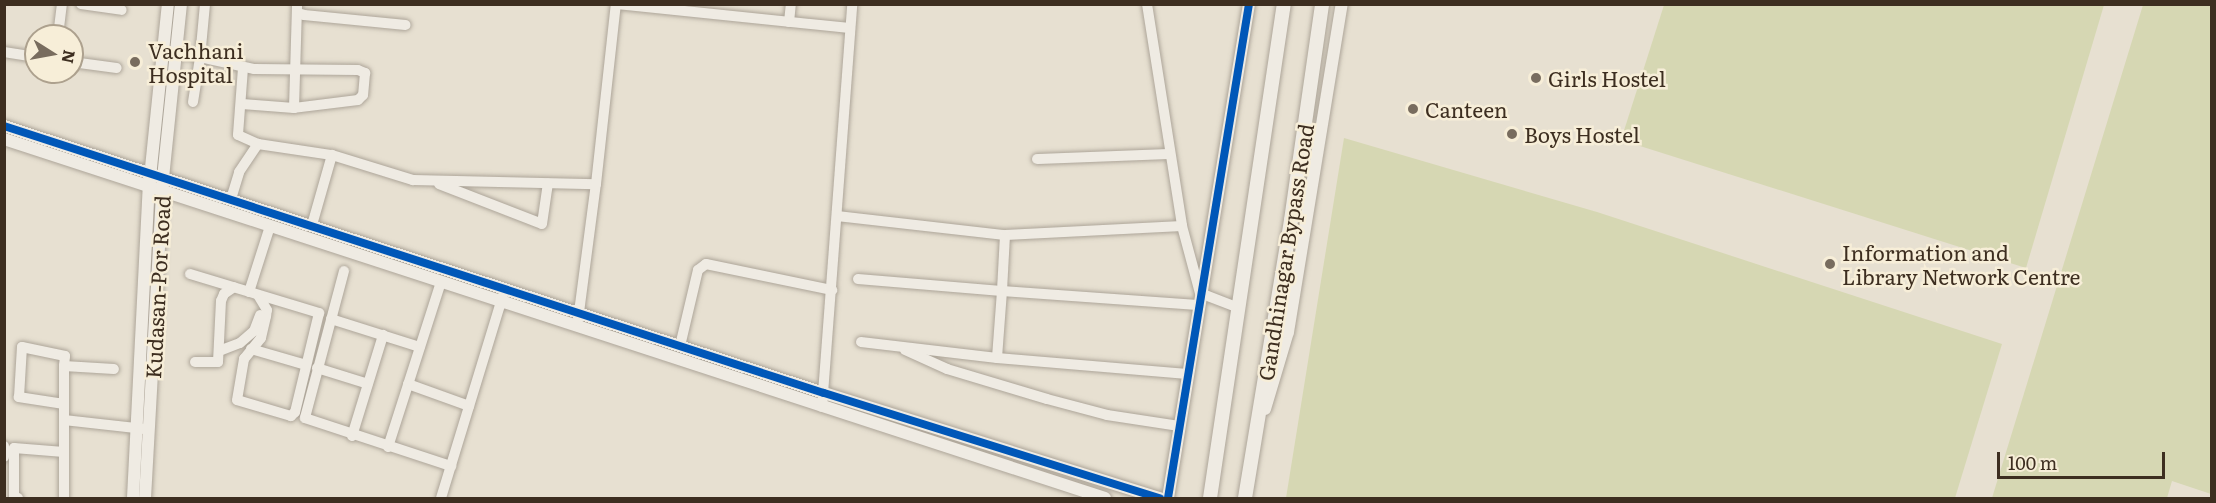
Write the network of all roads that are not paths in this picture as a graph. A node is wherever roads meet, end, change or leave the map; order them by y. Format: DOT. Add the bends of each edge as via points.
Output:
graph roads {
  1 [pos="62,4"];
  2 [pos="81,4"];
  3 [pos="168,4"];
  4 [pos="181,4"];
  5 [pos="205,4"];
  6 [pos="616,4"];
  7 [pos="735,4"];
  8 [pos="791,4"];
  9 [pos="852,4"];
  10 [pos="1147,4"];
  11 [pos="1249,4"];
  12 [pos="1284,4"];
  13 [pos="1322,4"];
  14 [pos="1342,4"];
  15 [pos="298,9"];
  16 [pos="122,10"];
  17 [pos="734,16"];
  18 [pos="789,22"];
  19 [pos="60,24"];
  20 [pos="406,25"];
  21 [pos="850,28"];
  22 [pos="4,52"];
  23 [pos="176,54"];
  24 [pos="24,55"];
  25 [pos="200,58"];
  26 [pos="84,64"];
  27 [pos="117,68"];
  28 [pos="243,68"];
  29 [pos="295,71"];
  30 [pos="193,102"];
  31 [pos="242,104"];
  32 [pos="294,108"];
  33 [pos="4,126"];
  34 [pos="4,139"];
  35 [pos="258,144"];
  36 [pos="1170,154"];
  37 [pos="332,155"];
  38 [pos="1037,159"];
  39 [pos="150,174"];
  40 [pos="163,178"];
  41 [pos="433,182"];
  42 [pos="548,183"];
  43 [pos="596,184"];
  44 [pos="149,187"];
  45 [pos="162,191"];
  46 [pos="231,200"];
  47 [pos="837,216"];
  48 [pos="312,225"];
  49 [pos="270,226"];
  50 [pos="1182,226"];
  51 [pos="1005,235"];
  52 [pos="344,271"];
  53 [pos="190,274"];
  54 [pos="858,279"];
  55 [pos="441,282"];
  56 [pos="234,287"];
  57 [pos="505,288"];
  58 [pos="832,290"];
  59 [pos="1002,291"];
  60 [pos="254,294"];
  61 [pos="1199,299"];
  62 [pos="501,302"];
  63 [pos="263,306"];
  64 [pos="1239,308"];
  65 [pos="579,312"];
  66 [pos="331,319"];
  67 [pos="576,327"];
  68 [pos="383,335"];
  69 [pos="861,342"];
  70 [pos="680,346"];
  71 [pos="420,347"];
  72 [pos="901,348"];
  73 [pos="250,349"];
  74 [pos="219,351"];
  75 [pos="997,358"];
  76 [pos="195,362"];
  77 [pos="64,366"];
  78 [pos="311,367"];
  79 [pos="114,369"];
  80 [pos="1187,374"];
  81 [pos="368,384"];
  82 [pos="408,384"];
  83 [pos="824,393"];
  84 [pos="64,404"];
  85 [pos="469,406"];
  86 [pos="822,407"];
  87 [pos="64,420"];
  88 [pos="1179,426"];
  89 [pos="143,429"];
  90 [pos="352,436"];
  91 [pos="4,446"];
  92 [pos="388,447"];
  93 [pos="1252,449"];
  94 [pos="64,452"];
  95 [pos="4,456"];
  96 [pos="451,466"];
  97 [pos="18,498"];
  98 [pos="64,498"];
  99 [pos="133,498"];
  100 [pos="146,498"];
  101 [pos="441,498"];
  102 [pos="1105,498"];
  103 [pos="1160,498"];
  104 [pos="1168,498"];
  105 [pos="1210,498"];
  106 [pos="1245,498"];
  1 -- 19 [label="street"];
  2 -- 16 [label="street"];
  3 -- 39 [label="street, Kudasan-Por Road"];
  4 -- 23 [label="street, Kudasan-Por Road"];
  5 -- 25 [label="street"];
  6 -- 17 [label="street"];
  6 -- 43 [label="street"];
  7 -- 17 [label="street"];
  8 -- 18 [label="street"];
  9 -- 21 [label="street"];
  10 -- 36 [label="street"];
  11 -- 61 [label="street"];
  12 -- 64 [label="main road, Gandhinagar Bypass Road"];
  13 -- 93 [label="main road, Gandhinagar Bypass Road" via="1290,231"];
  14 -- 93 [label="street" via="1288,332"];
  15 -- 20 [label="street" via="304,15"];
  15 -- 29 [label="street"];
  17 -- 18 [label="street"];
  18 -- 21 [label="street"];
  21 -- 47 [label="street"];
  22 -- 24 [label="street"];
  23 -- 25 [label="street"];
  23 -- 40 [label="street, Kudasan-Por Road"];
  25 -- 28 [label="street"];
  25 -- 30 [label="street"];
  26 -- 27 [label="street"];
  28 -- 29 [label="street"];
  28 -- 31 [label="street"];
  29 -- 32 [label="street"];
  29 -- 32 [label="street" via="358,70 366,77 363,95 358,100"];
  31 -- 32 [label="street"];
  31 -- 35 [label="street" via="238,135"];
  33 -- 39 [label="street"];
  34 -- 44 [label="street"];
  35 -- 37 [label="street"];
  35 -- 46 [label="street" via="239,172"];
  36 -- 38 [label="street"];
  36 -- 50 [label="street"];
  37 -- 41 [label="street"];
  37 -- 48 [label="street"];
  39 -- 40 [label="street"];
  39 -- 44 [label="street, Kudasan-Por Road"];
  40 -- 45 [label="street, Kudasan-Por Road"];
  40 -- 46 [label="street"];
  41 -- 42 [label="street"];
  41 -- 42 [label="street" via="542,224"];
  42 -- 43 [label="street"];
  43 -- 65 [label="street"];
  44 -- 45 [label="street"];
  44 -- 89 [label="street, Kudasan-Por Road"];
  45 -- 49 [label="street"];
  45 -- 89 [label="street, Kudasan-Por Road"];
  46 -- 48 [label="street"];
  47 -- 51 [label="street"];
  47 -- 58 [label="street"];
  48 -- 57 [label="street"];
  49 -- 55 [label="street"];
  49 -- 60 [label="street" via="261,248"];
  50 -- 51 [label="street"];
  50 -- 61 [label="street"];
  51 -- 59 [label="street"];
  52 -- 66 [label="street"];
  53 -- 56 [label="street"];
  54 -- 59 [label="street"];
  55 -- 62 [label="street"];
  55 -- 71 [label="street"];
  56 -- 60 [label="street"];
  56 -- 74 [label="street" via="221,301"];
  57 -- 62 [label="street"];
  57 -- 65 [label="street"];
  58 -- 70 [label="street" via="706,264 698,270"];
  58 -- 83 [label="street"];
  59 -- 61 [label="street"];
  59 -- 75 [label="street"];
  60 -- 63 [label="street"];
  60 -- 78 [label="street" via="319,313"];
  61 -- 64 [label="street"];
  61 -- 80 [label="street"];
  62 -- 67 [label="street"];
  62 -- 85 [label="street"];
  63 -- 73 [label="street" via="267,310 261,338"];
  63 -- 74 [label="street" via="254,332"];
  64 -- 105 [label="main road, Gandhinagar Bypass Road"];
  65 -- 67 [label="street"];
  65 -- 70 [label="street"];
  66 -- 68 [label="street"];
  66 -- 78 [label="street"];
  67 -- 86 [label="street"];
  68 -- 71 [label="street"];
  68 -- 81 [label="street"];
  69 -- 72 [label="street"];
  70 -- 83 [label="street"];
  71 -- 82 [label="street"];
  72 -- 75 [label="street"];
  72 -- 88 [label="street" via="947,369 1047,399 1107,415"];
  73 -- 78 [label="street"];
  73 -- 78 [label="street" via="244,358 237,400 287,416 295,412"];
  74 -- 76 [label="street" via="215,364"];
  75 -- 80 [label="street"];
  77 -- 79 [label="street"];
  77 -- 84 [label="street"];
  77 -- 84 [label="street" via="65,356 22,347 18,398"];
  78 -- 81 [label="street"];
  78 -- 90 [label="street" via="305,418"];
  80 -- 88 [label="street"];
  81 -- 90 [label="street"];
  82 -- 85 [label="street"];
  82 -- 92 [label="street"];
  83 -- 86 [label="street"];
  83 -- 103 [label="street"];
  84 -- 87 [label="street"];
  85 -- 96 [label="street"];
  86 -- 102 [label="street"];
  87 -- 89 [label="street"];
  87 -- 94 [label="street"];
  88 -- 104 [label="street"];
  89 -- 99 [label="street, Kudasan-Por Road"];
  89 -- 100 [label="street, Kudasan-Por Road"];
  90 -- 92 [label="street"];
  91 -- 95 [label="street"];
  92 -- 96 [label="street"];
  93 -- 106 [label="main road, Gandhinagar Bypass Road"];
  94 -- 97 [label="street" via="14,447 14,498"];
  94 -- 98 [label="street"];
  96 -- 101 [label="street"];
}
